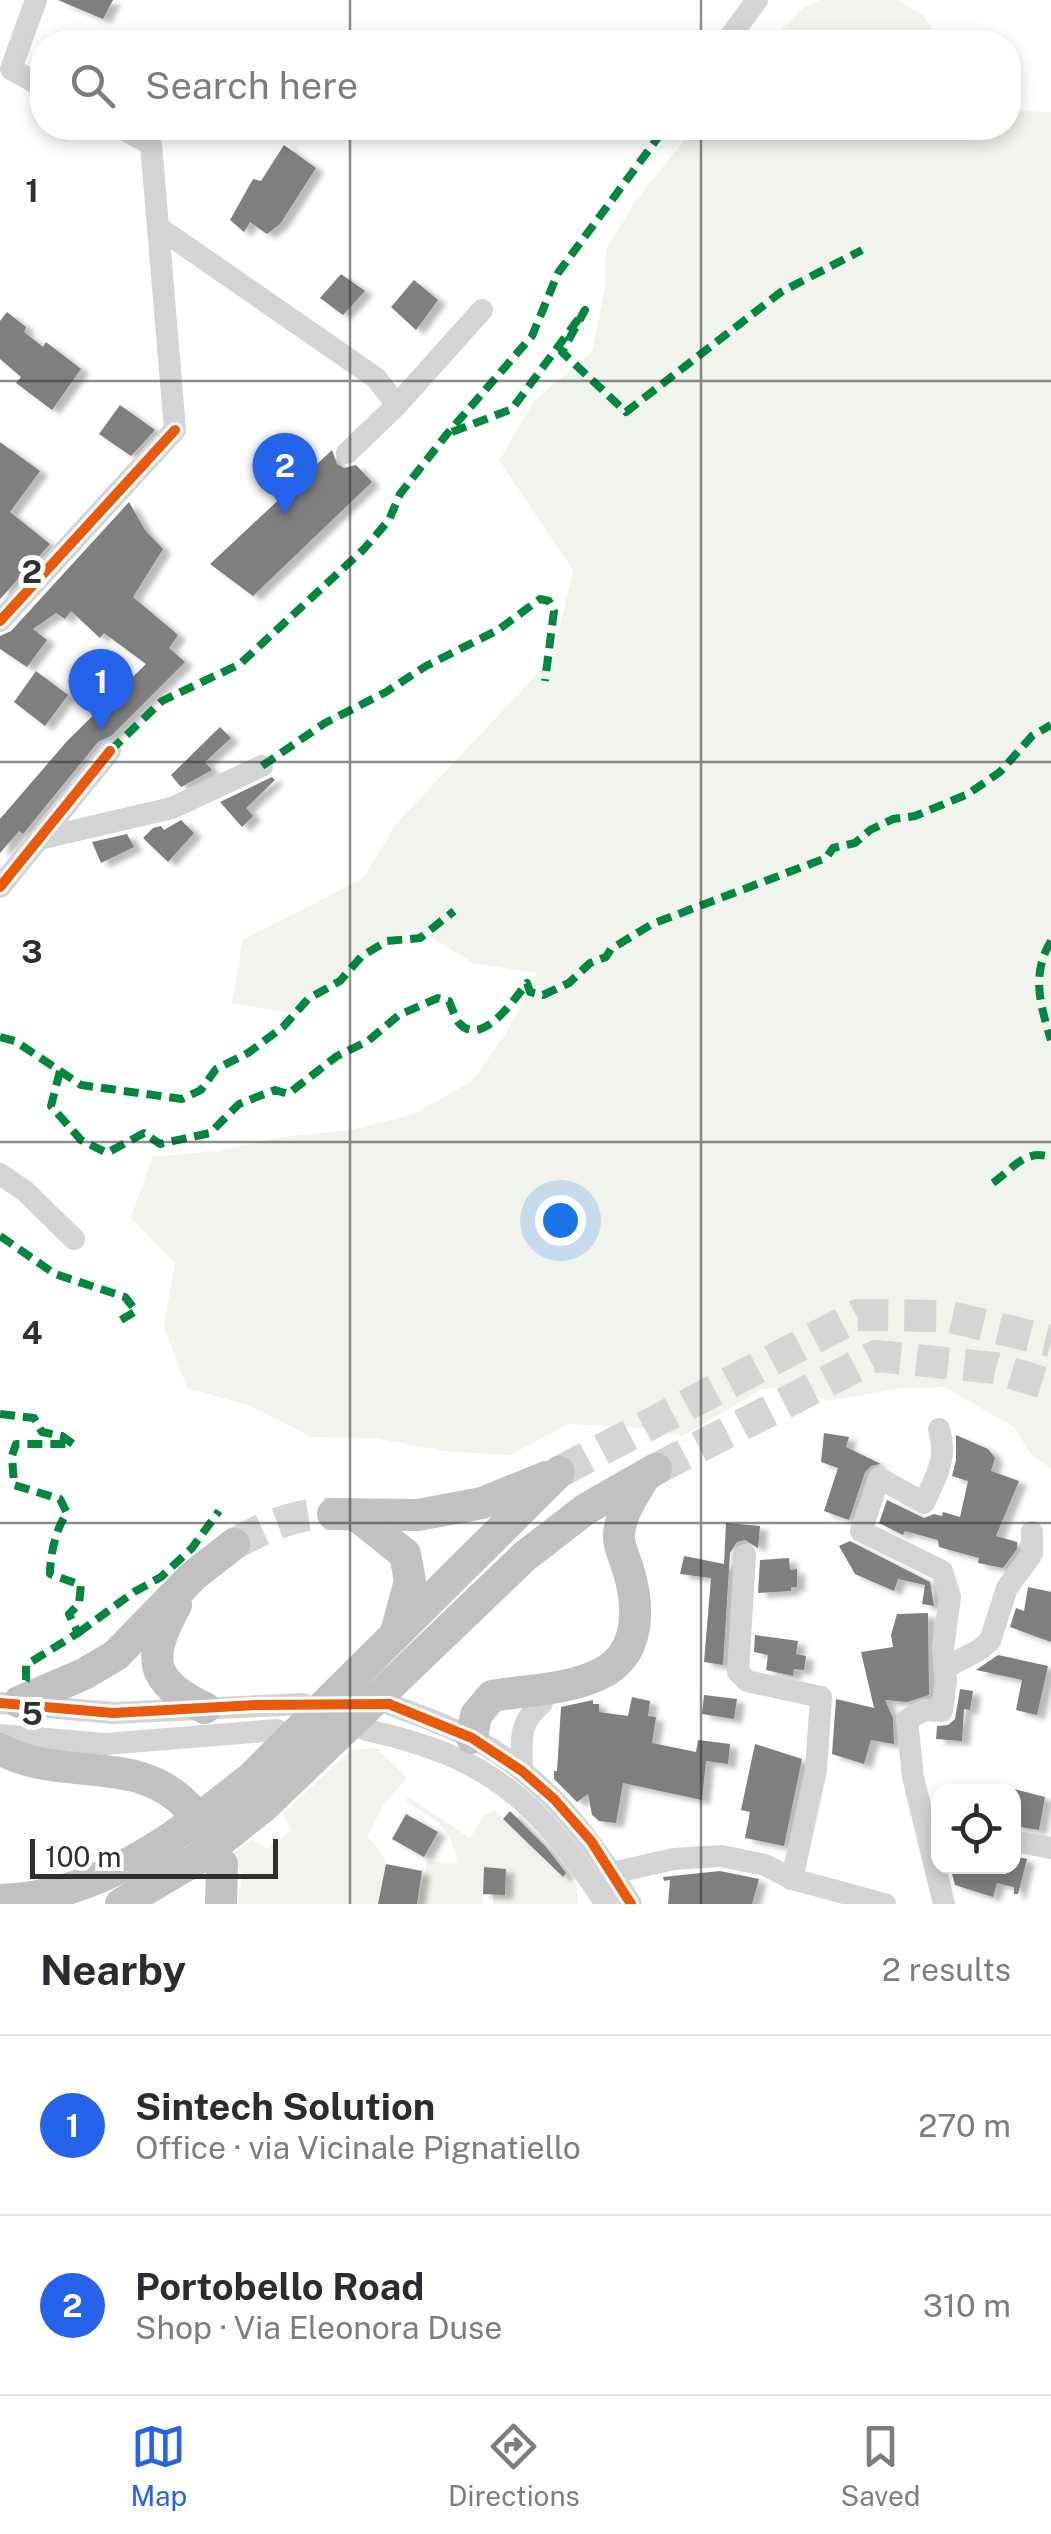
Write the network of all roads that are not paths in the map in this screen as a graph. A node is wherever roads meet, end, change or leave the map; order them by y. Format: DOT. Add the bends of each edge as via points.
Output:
graph roads {
  1 [pos="36,0"];
  2 [pos="756,0"];
  3 [pos="735,30"];
  4 [pos="30,79"];
  5 [pos="143,140"];
  6 [pos="158,226"];
  7 [pos="482,310"];
  8 [pos="397,405"];
  9 [pos="348,453"];
  10 [pos="0,621"];
  11 [pos="110,751"];
  12 [pos="262,766"];
  13 [pos="39,839"];
  14 [pos="0,887"];
  15 [pos="0,1174"];
  16 [pos="74,1239"];
  17 [pos="939,1430"];
  18 [pos="1032,1532"];
  19 [pos="234,1544"];
  20 [pos="745,1556"];
  21 [pos="193,1576"];
  22 [pos="408,1643"];
  23 [pos="945,1668"];
  24 [pos="9,1702"];
  25 [pos="542,1703"];
  26 [pos="303,1704"];
  27 [pos="389,1704"];
  28 [pos="205,1708"];
  29 [pos="276,1730"];
  30 [pos="366,1730"];
  31 [pos="0,1735"];
  32 [pos="472,1738"];
  33 [pos="8,1756"];
  34 [pos="522,1771"];
  35 [pos="188,1807"];
  36 [pos="931,1834"];
  37 [pos="1021,1842"];
  38 [pos="1051,1848"];
  39 [pos="222,1864"];
  40 [pos="612,1873"];
  41 [pos="939,1874"];
  42 [pos="792,1879"];
  43 [pos="6,1900"];
  44 [pos="121,1904"];
  45 [pos="220,1904"];
  46 [pos="606,1904"];
  47 [pos="631,1904"];
  48 [pos="885,1904"];
  49 [pos="944,1904"];
  1 -- 4 [label="street" via="12,69"];
  2 -- 3 [label="street"];
  5 -- 6 [label="street" via="151,144"];
  6 -- 8 [label="street" via="376,378"];
  6 -- 10 [label="street" via="175,430"];
  7 -- 8 [label="street"];
  8 -- 9 [label="street"];
  11 -- 13 [label="street"];
  12 -- 13 [label="street" via="172,808"];
  13 -- 14 [label="street"];
  15 -- 16 [label="street"];
  17 -- 23 [label="street" via="945,1448 924,1504 880,1478 862,1531 942,1571 950,1598"];
  18 -- 23 [label="street" via="1032,1554 1008,1588 990,1641"];
  19 -- 21 [label="highway"];
  20 -- 42 [label="street" via="738,1672 746,1682 821,1696 816,1770"];
  21 -- 24 [label="highway" via="116,1654 68,1682"];
  21 -- 28 [label="highway" via="164,1628 158,1656 166,1683"];
  22 -- 22 [label="highway" via="559,1472 482,1502 418,1516 345,1514 406,1554"];
  22 -- 32 [label="highway" via="586,1509 651,1472 621,1522 636,1621 618,1664 567,1685 492,1696 476,1716"];
  22 -- 43 [label="highway" via="198,1820 122,1868 66,1890"];
  22 -- 44 [label="highway" via="298,1776 196,1859"];
  23 -- 36 [label="street" via="942,1711 924,1710 907,1720 913,1777"];
  24 -- 28 [label="street" via="113,1714"];
  25 -- 34 [label="street" via="527,1716"];
  26 -- 28 [label="street"];
  27 -- 32 [label="street"];
  29 -- 31 [label="street" via="105,1744"];
  30 -- 46 [label="street" via="452,1754 514,1794 544,1820"];
  32 -- 34 [label="street"];
  33 -- 35 [label="highway" via="134,1775 164,1785"];
  34 -- 40 [label="street" via="554,1799"];
  37 -- 38 [label="street"];
  39 -- 45 [label="highway"];
  40 -- 42 [label="street" via="721,1856 766,1865"];
  40 -- 47 [label="street"];
  41 -- 49 [label="street"];
  42 -- 48 [label="street"];
}
